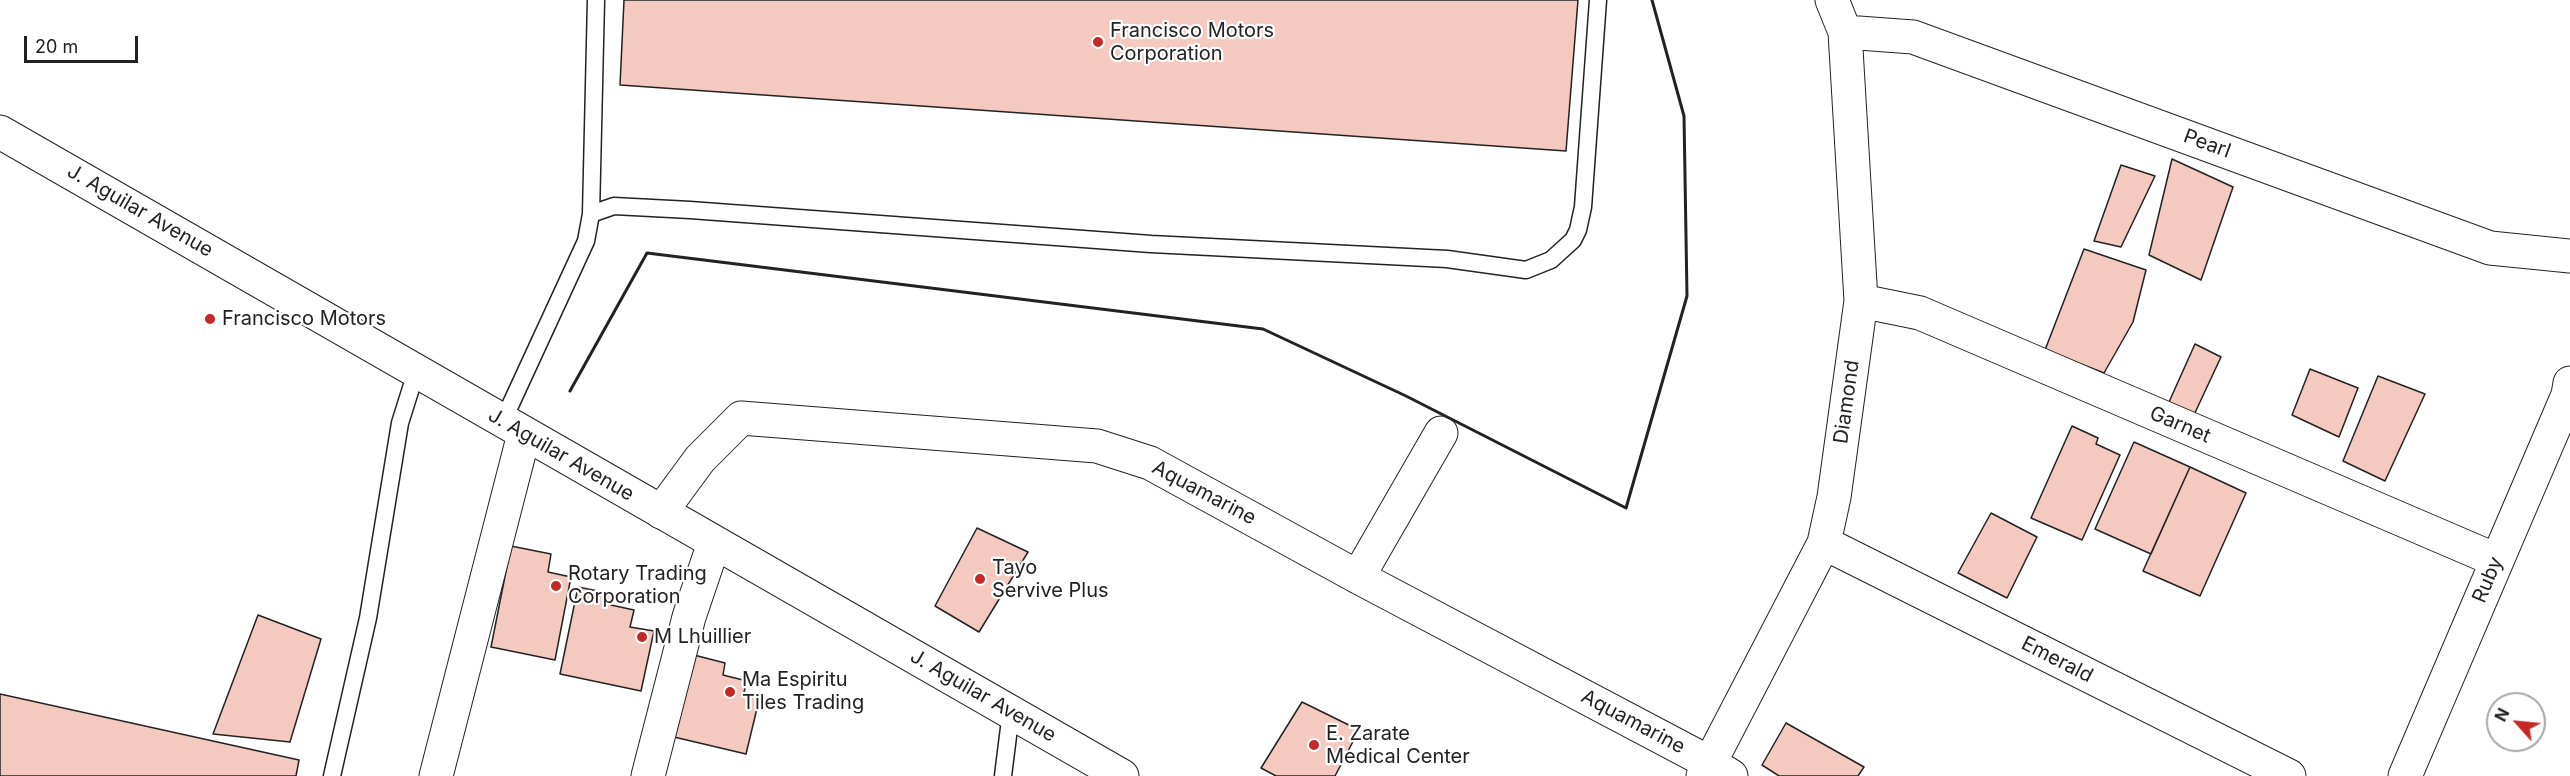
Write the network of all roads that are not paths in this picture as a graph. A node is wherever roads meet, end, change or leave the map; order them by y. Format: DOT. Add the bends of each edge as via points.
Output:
graph roads {
  1 [pos="596,0"];
  2 [pos="1598,0"];
  3 [pos="1832,0"];
  4 [pos="1845,32"];
  5 [pos="0,132"];
  6 [pos="591,214"];
  7 [pos="2570,256"];
  8 [pos="1861,301"];
  9 [pos="417,369"];
  10 [pos="2570,383"];
  11 [pos="513,428"];
  12 [pos="1442,433"];
  13 [pos="661,512"];
  14 [pos="714,543"];
  15 [pos="1824,543"];
  16 [pos="2496,560"];
  17 [pos="1358,577"];
  18 [pos="1011,712"];
  19 [pos="1715,772"];
  20 [pos="332,776"];
  21 [pos="436,776"];
  22 [pos="648,776"];
  23 [pos="1003,776"];
  24 [pos="1122,776"];
  25 [pos="2289,776"];
  26 [pos="2405,776"];
  1 -- 6 [label="lane"];
  2 -- 6 [label="lane" via="1578,230 1551,260 1526,270 1447,259 1150,244 690,210 614,206"];
  3 -- 4 [label="street, Diamond"];
  4 -- 7 [label="street, Pearl" via="1913,37 2490,248"];
  4 -- 8 [label="street, Diamond"];
  5 -- 9 [label="street, J. Aguilar Avenue"];
  6 -- 11 [label="lane" via="581,256"];
  8 -- 15 [label="street, Diamond"];
  8 -- 16 [label="street, Garnet" via="1920,313"];
  9 -- 11 [label="street, J. Aguilar Avenue"];
  9 -- 20 [label="lane" via="400,423 368,618"];
  10 -- 16 [label="street, Ruby"];
  11 -- 13 [label="street, J. Aguilar Avenue"];
  11 -- 21 [label="street"];
  12 -- 17 [label="street"];
  13 -- 14 [label="street, J. Aguilar Avenue"];
  13 -- 17 [label="street, Aquamarine" via="700,459 741,418 1097,446 1150,463"];
  14 -- 18 [label="street, J. Aguilar Avenue"];
  14 -- 22 [label="street" via="689,617"];
  15 -- 19 [label="street, Diamond"];
  15 -- 25 [label="street, Emerald"];
  16 -- 26 [label="street, Ruby"];
  17 -- 19 [label="street, Aquamarine"];
  18 -- 23 [label="lane"];
  18 -- 24 [label="street, J. Aguilar Avenue"];
}
